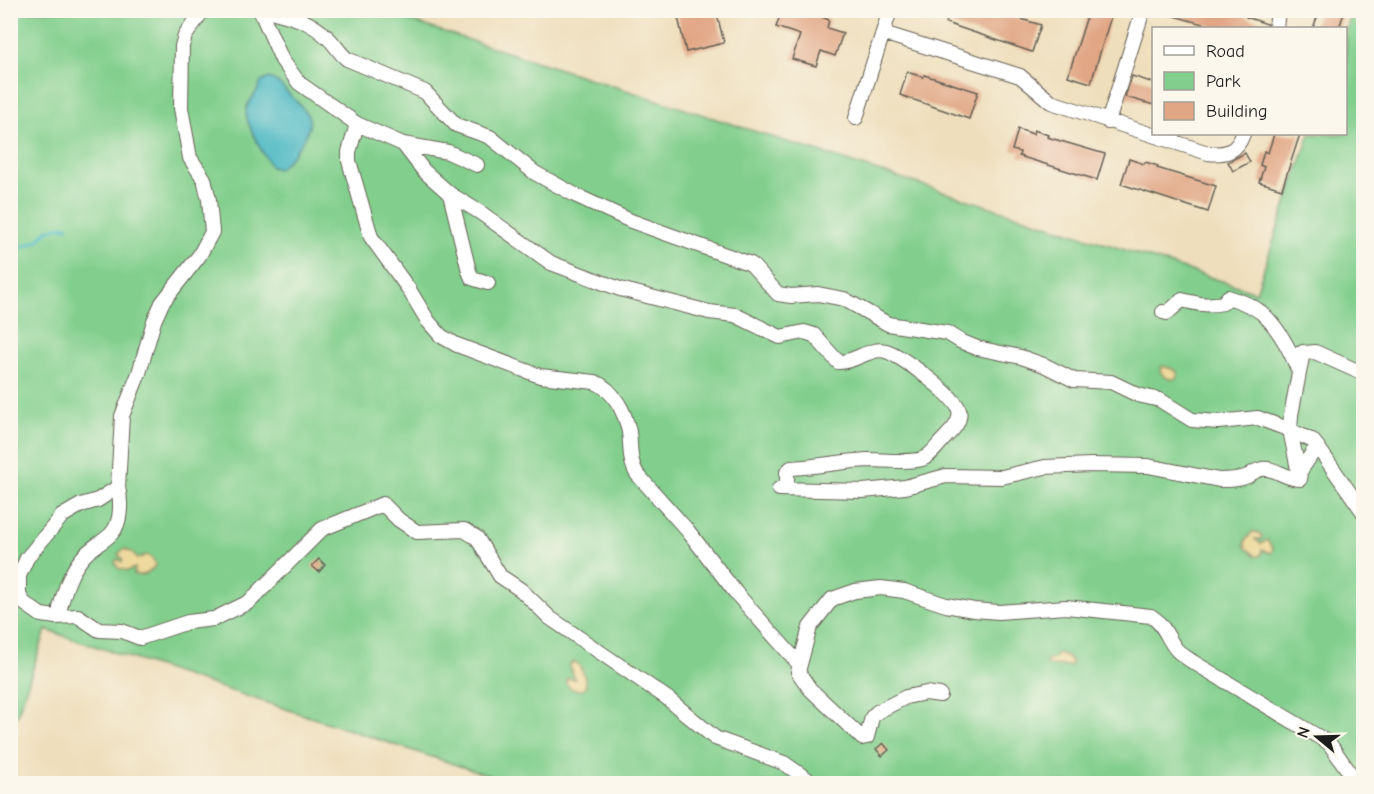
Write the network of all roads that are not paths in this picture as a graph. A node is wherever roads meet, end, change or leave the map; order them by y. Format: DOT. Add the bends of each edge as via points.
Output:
graph roads {
  1 [pos="203,10"];
  2 [pos="260,10"];
  3 [pos="267,10"];
  4 [pos="890,10"];
  5 [pos="1143,10"];
  6 [pos="1278,10"];
  7 [pos="1276,27"];
  8 [pos="883,33"];
  9 [pos="855,118"];
  10 [pos="354,121"];
  11 [pos="1108,122"];
  12 [pos="1243,135"];
  13 [pos="403,144"];
  14 [pos="477,165"];
  15 [pos="450,194"];
  16 [pos="488,283"];
  17 [pos="1163,312"];
  18 [pos="1298,353"];
  19 [pos="1364,374"];
  20 [pos="1291,415"];
  21 [pos="1290,430"];
  22 [pos="1315,443"];
  23 [pos="1299,472"];
  24 [pos="118,487"];
  25 [pos="1364,513"];
  26 [pos="78,616"];
  27 [pos="799,664"];
  28 [pos="940,695"];
  29 [pos="814,783"];
  30 [pos="1359,783"];
  1 -- 24 [label="street" via="182,46 181,108 190,158 204,179 212,232 199,256 162,303 154,321 122,416"];
  2 -- 10 [label="street" via="287,69 309,90"];
  3 -- 21 [label="street" via="294,16 314,26 333,42 341,55 424,92 456,124 490,137 535,173 577,196 751,264 778,294 818,294 844,299 888,324 947,333 977,348 1028,360 1074,380 1111,382 1160,400 1192,420 1258,418"];
  4 -- 8 [label="street"];
  5 -- 11 [label="street"];
  6 -- 7 [label="street"];
  8 -- 9 [label="street"];
  8 -- 11 [label="street" via="1020,76 1051,102"];
  10 -- 13 [label="street"];
  10 -- 27 [label="street" via="349,161 371,237 433,329 458,345 540,376 603,385 624,415 631,461 637,474"];
  11 -- 12 [label="street" via="1223,155 1240,144"];
  13 -- 14 [label="street" via="448,152"];
  13 -- 15 [label="street" via="424,171"];
  15 -- 16 [label="street" via="469,271 472,278"];
  15 -- 23 [label="street" via="551,263 620,289 735,315 780,337 804,332 814,335 838,362 878,350 888,352 941,387 959,409 956,425 927,457 791,468 783,489 863,491 905,487 946,476 1002,477 1045,467 1091,465 1148,466 1219,480 1236,480 1262,468 1294,479 1299,479"];
  17 -- 18 [label="street" via="1182,300 1201,306 1223,303 1228,297 1262,313"];
  18 -- 19 [label="street" via="1315,352"];
  18 -- 20 [label="street" via="1299,374"];
  20 -- 21 [label="street"];
  20 -- 22 [label="street"];
  21 -- 22 [label="street"];
  21 -- 23 [label="street"];
  22 -- 23 [label="street"];
  22 -- 25 [label="street"];
  24 -- 26 [label="street" via="121,499 114,532 83,556 71,574 61,603"];
  24 -- 26 [label="street" via="62,516 27,558 20,576 20,595 32,610 40,615"];
  26 -- 29 [label="street" via="99,630 122,631 140,638 188,622 214,619 249,602 322,529 383,504 417,532 464,530 477,538 500,576 550,618 667,698 715,738 784,764"];
  27 -- 28 [label="street" via="800,676 810,689 864,739 877,712 906,697"];
  27 -- 30 [label="street" via="810,627 832,599 870,589 904,591 974,610 1066,607 1151,616 1164,628 1177,651 1329,742"];
}
